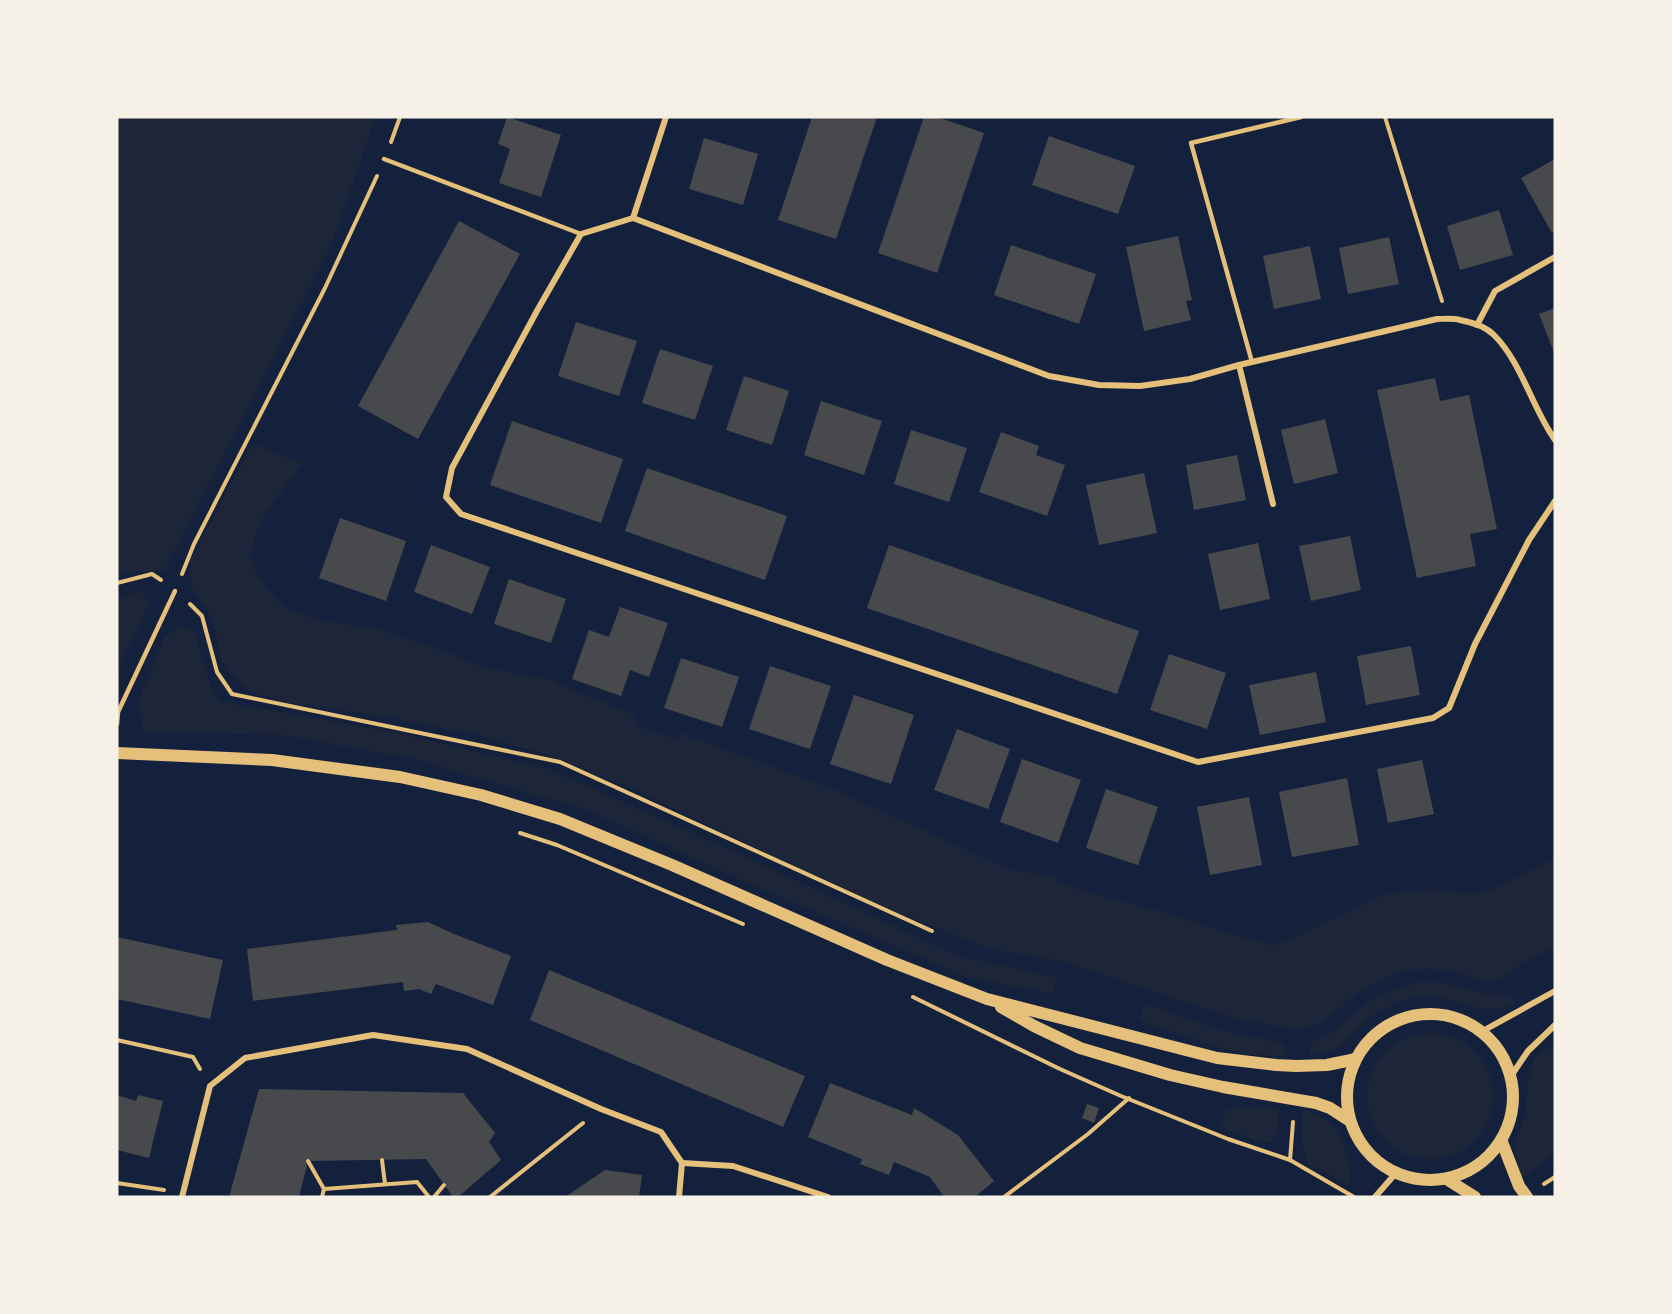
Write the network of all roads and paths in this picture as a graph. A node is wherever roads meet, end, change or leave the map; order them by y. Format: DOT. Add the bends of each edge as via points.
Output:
graph roads {
  1 [pos="400,117"];
  2 [pos="666,117"];
  3 [pos="1301,117"];
  4 [pos="1385,117"];
  5 [pos="384,159"];
  6 [pos="633,218"];
  7 [pos="581,234"];
  8 [pos="1555,257"];
  9 [pos="1448,319"];
  10 [pos="1477,325"];
  11 [pos="1252,362"];
  12 [pos="1239,364"];
  13 [pos="1555,440"];
  14 [pos="1555,501"];
  15 [pos="1273,504"];
  16 [pos="117,583"];
  17 [pos="176,591"];
  18 [pos="117,724"];
  19 [pos="117,753"];
  20 [pos="512,831"];
  21 [pos="753,928"];
  22 [pos="932,931"];
  23 [pos="1555,991"];
  24 [pos="910,996"];
  25 [pos="987,999"];
  26 [pos="1555,1025"];
  27 [pos="1481,1032"];
  28 [pos="117,1040"];
  29 [pos="1356,1059"];
  30 [pos="1511,1076"];
  31 [pos="210,1086"];
  32 [pos="1129,1098"];
  33 [pos="601,1109"];
  34 [pos="1350,1121"];
  35 [pos="1502,1142"];
  36 [pos="382,1160"];
  37 [pos="308,1161"];
  38 [pos="682,1163"];
  39 [pos="1396,1173"];
  40 [pos="1448,1180"];
  41 [pos="117,1183"];
  42 [pos="385,1184"];
  43 [pos="444,1185"];
  44 [pos="324,1189"];
  45 [pos="183,1195"];
  46 [pos="322,1197"];
  47 [pos="429,1197"];
  48 [pos="434,1197"];
  49 [pos="490,1197"];
  50 [pos="679,1197"];
  51 [pos="828,1197"];
  52 [pos="1004,1197"];
  53 [pos="1354,1197"];
  54 [pos="1375,1197"];
  55 [pos="1475,1197"];
  56 [pos="1527,1197"];
  1 -- 5 [label="path"];
  2 -- 6 [label="street"];
  3 -- 11 [label="lane" via="1191,143"];
  4 -- 9 [label="path"];
  5 -- 7 [label="lane"];
  5 -- 17 [label="path" via="325,288 195,544"];
  6 -- 7 [label="street"];
  6 -- 12 [label="street" via="1049,376 1099,385 1140,386 1190,379"];
  7 -- 14 [label="street" via="452,468 446,497 461,513 1198,762 1433,718 1449,708 1475,644 1529,540"];
  8 -- 10 [label="street" via="1495,291"];
  9 -- 10 [label="street"];
  9 -- 11 [label="street"];
  10 -- 13 [label="street" via="1492,333 1507,350"];
  11 -- 12 [label="street"];
  12 -- 15 [label="street"];
  16 -- 17 [label="path" via="152,574"];
  17 -- 18 [label="lane" via="118,712"];
  17 -- 22 [label="path" via="202,616 217,672 232,694 560,762"];
  19 -- 25 [label="main road" via="272,760 400,777 481,795 570,824 672,865 887,960"];
  20 -- 21 [label="path" via="557,845"];
  23 -- 27 [label="street"];
  24 -- 32 [label="path"];
  25 -- 29 [label="main road" via="1217,1058 1296,1066"];
  25 -- 34 [label="main road" via="1080,1048 1170,1075 1316,1103"];
  26 -- 30 [label="street" via="1528,1051"];
  27 -- 29 [label="main road" via="1464,1021 1440,1014 1414,1015 1391,1024 1370,1039"];
  27 -- 30 [label="main road" via="1497,1046"];
  28 -- 31 [label="path" via="193,1057"];
  29 -- 34 [label="main road" via="1349,1079"];
  30 -- 35 [label="main road" via="1513,1109"];
  31 -- 33 [label="street" via="245,1058 373,1035 467,1049"];
  31 -- 45 [label="street"];
  32 -- 52 [label="path"];
  32 -- 53 [label="path" via="1290,1160"];
  33 -- 38 [label="street" via="661,1132"];
  33 -- 49 [label="path"];
  34 -- 39 [label="main road" via="1367,1152"];
  35 -- 40 [label="main road" via="1479,1166"];
  35 -- 56 [label="main road"];
  36 -- 42 [label="path"];
  37 -- 44 [label="path"];
  38 -- 50 [label="street"];
  38 -- 51 [label="street" via="733,1166"];
  39 -- 40 [label="main road" via="1422,1180"];
  39 -- 54 [label="street"];
  40 -- 55 [label="main road"];
  41 -- 45 [label="path"];
  42 -- 44 [label="path"];
  42 -- 47 [label="path" via="417,1182"];
  43 -- 48 [label="path"];
  44 -- 46 [label="path"];
}
